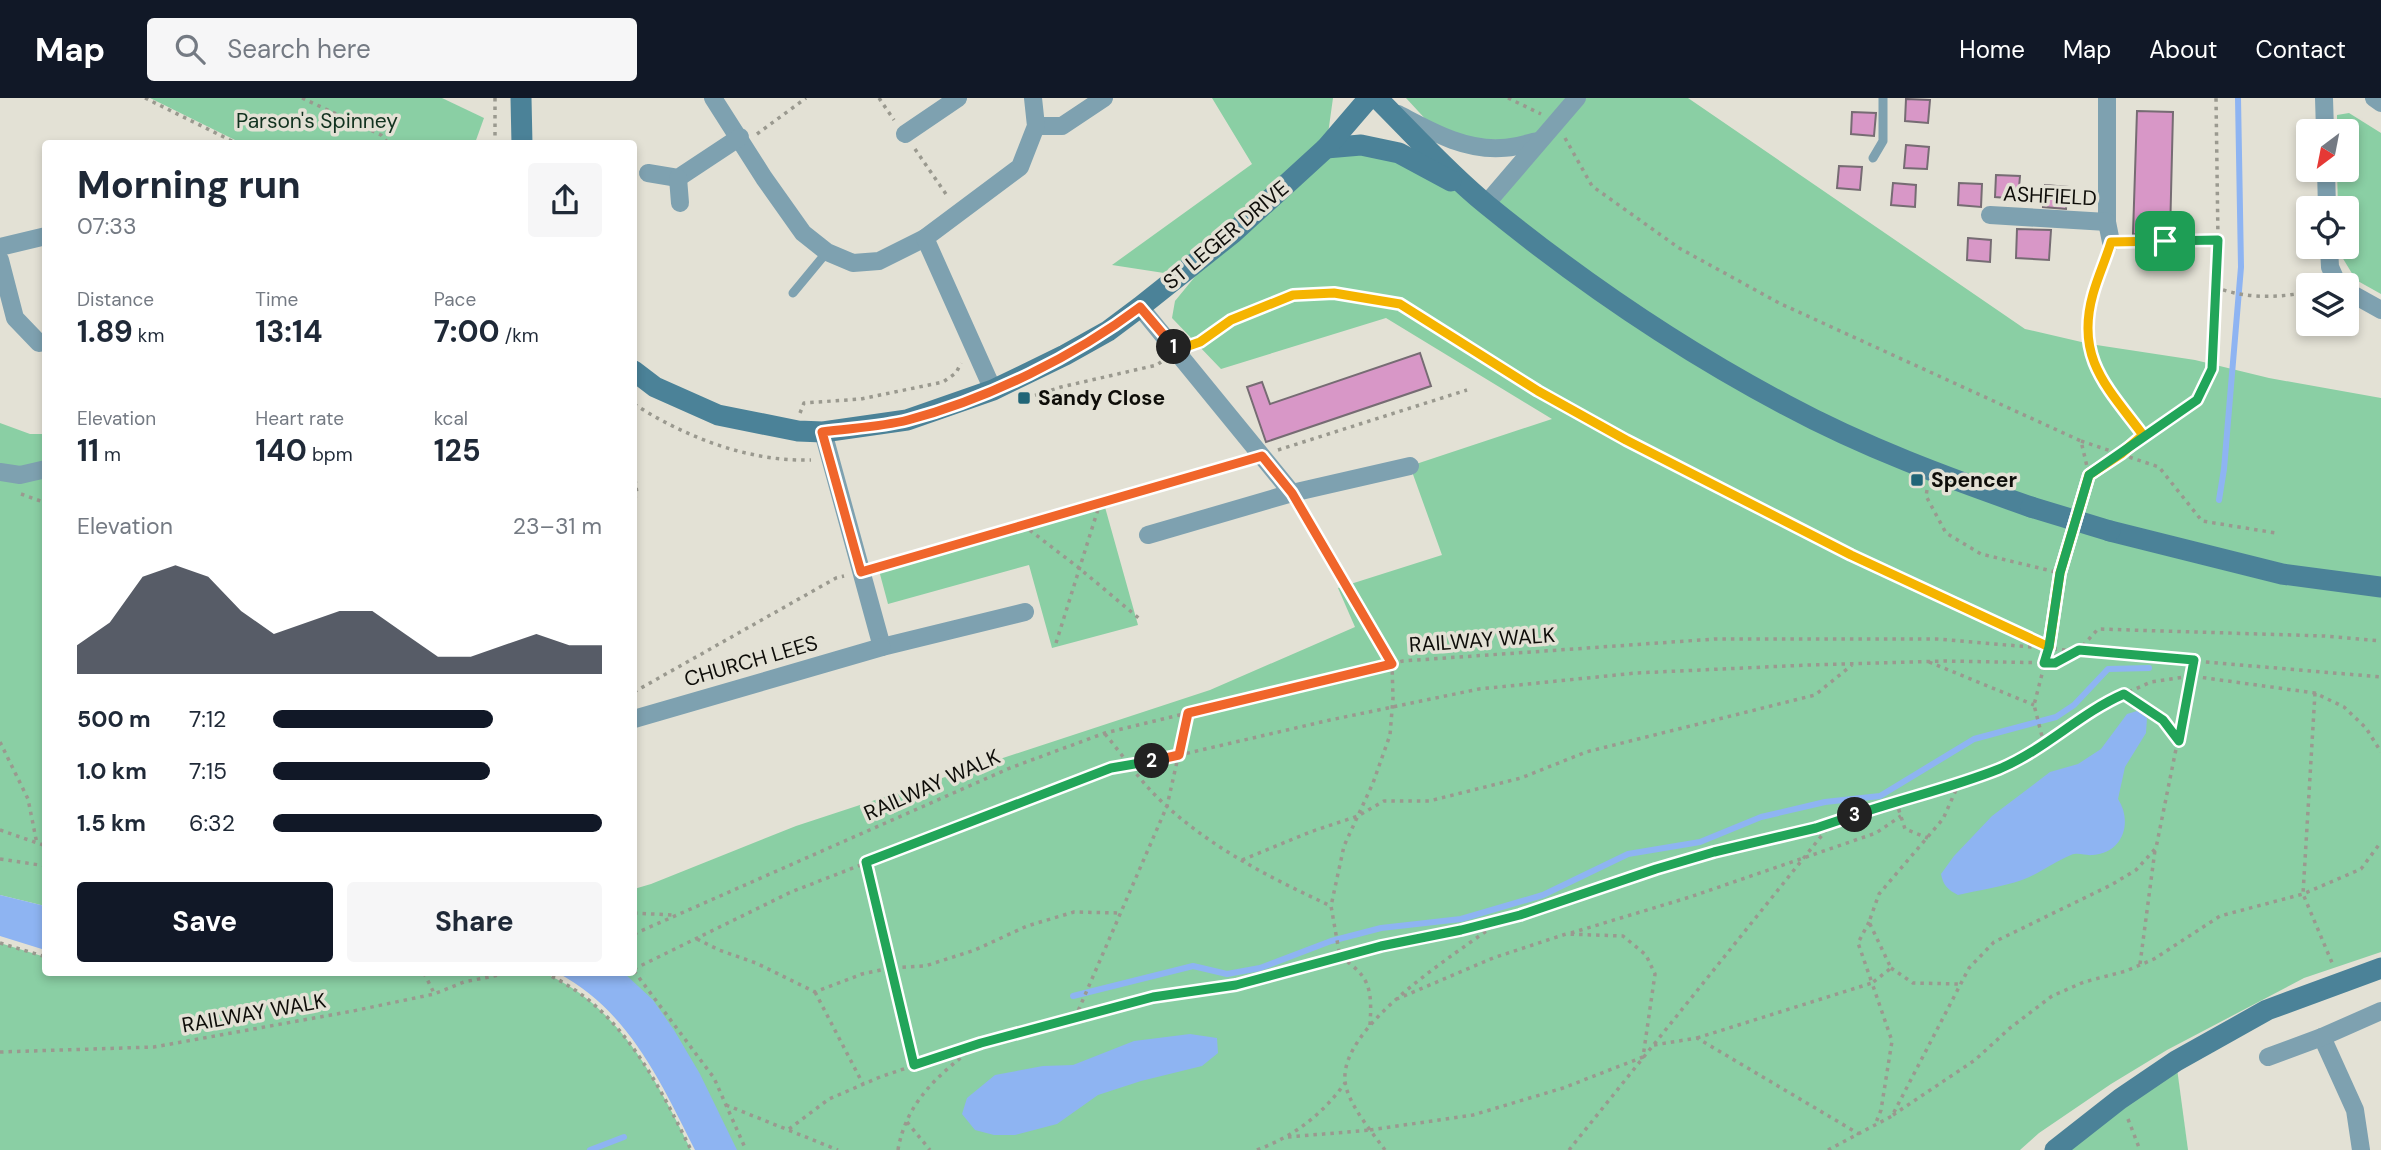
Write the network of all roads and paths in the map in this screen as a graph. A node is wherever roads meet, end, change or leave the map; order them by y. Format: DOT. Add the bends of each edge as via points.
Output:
graph roads {
  1 [pos="145,98"];
  2 [pos="302,98"];
  3 [pos="495,98"];
  4 [pos="521,98"];
  5 [pos="713,98"];
  6 [pos="806,98"];
  7 [pos="880,98"];
  8 [pos="958,98"];
  9 [pos="1032,98"];
  10 [pos="1104,98"];
  11 [pos="1369,98"];
  12 [pos="1508,98"];
  13 [pos="1577,98"];
  14 [pos="1883,98"];
  15 [pos="2107,98"];
  16 [pos="2216,98"];
  17 [pos="2324,98"];
  18 [pos="2374,98"];
  19 [pos="2381,103"];
  20 [pos="1383,104"];
  21 [pos="2325,119"];
  22 [pos="1556,122"];
  23 [pos="1036,126"];
  24 [pos="905,134"];
  25 [pos="230,140"];
  26 [pos="385,140"];
  27 [pos="495,140"];
  28 [pos="522,140"];
  29 [pos="741,140"];
  30 [pos="1539,141"];
  31 [pos="1326,148"];
  32 [pos="1872,158"];
  33 [pos="648,173"];
  34 [pos="678,178"];
  35 [pos="1480,199"];
  36 [pos="680,203"];
  37 [pos="959,213"];
  38 [pos="1990,215"];
  39 [pos="2108,222"];
  40 [pos="42,237"];
  41 [pos="925,238"];
  42 [pos="2218,240"];
  43 [pos="2111,242"];
  44 [pos="0,247"];
  45 [pos="827,252"];
  46 [pos="0,260"];
  47 [pos="2216,288"];
  48 [pos="793,293"];
  49 [pos="2296,295"];
  50 [pos="2359,298"];
  51 [pos="1140,307"];
  52 [pos="2381,310"];
  53 [pos="972,340"];
  54 [pos="39,343"];
  55 [pos="1177,350"];
  56 [pos="637,372"];
  57 [pos="993,390"];
  58 [pos="1466,390"];
  59 [pos="1021,400"];
  60 [pos="798,432"];
  61 [pos="822,432"];
  62 [pos="2143,435"];
  63 [pos="2081,441"];
  64 [pos="2121,454"];
  65 [pos="1262,456"];
  66 [pos="800,460"];
  67 [pos="1410,466"];
  68 [pos="42,470"];
  69 [pos="1929,471"];
  70 [pos="0,472"];
  71 [pos="2089,475"];
  72 [pos="1292,493"];
  73 [pos="1100,503"];
  74 [pos="2077,513"];
  75 [pos="1023,525"];
  76 [pos="2276,533"];
  77 [pos="1148,535"];
  78 [pos="2070,537"];
  79 [pos="1079,568"];
  80 [pos="861,572"];
  81 [pos="2060,573"];
  82 [pos="2381,587"];
  83 [pos="1025,612"];
  84 [pos="1141,620"];
  85 [pos="2381,641"];
  86 [pos="1056,642"];
  87 [pos="882,647"];
  88 [pos="2049,647"];
  89 [pos="2079,650"];
  90 [pos="2194,660"];
  91 [pos="1928,661"];
  92 [pos="1854,663"];
  93 [pos="2044,663"];
  94 [pos="1392,664"];
  95 [pos="2191,676"];
  96 [pos="2381,677"];
  97 [pos="637,690"];
  98 [pos="2124,694"];
  99 [pos="2315,694"];
  100 [pos="2034,705"];
  101 [pos="1392,707"];
  102 [pos="1188,713"];
  103 [pos="637,718"];
  104 [pos="1105,733"];
  105 [pos="2179,741"];
  106 [pos="0,742"];
  107 [pos="2044,745"];
  108 [pos="2381,752"];
  109 [pos="1179,755"];
  110 [pos="1130,764"];
  111 [pos="1960,781"];
  112 [pos="1896,801"];
  113 [pos="1167,806"];
  114 [pos="1358,816"];
  115 [pos="1901,816"];
  116 [pos="1832,823"];
  117 [pos="0,830"];
  118 [pos="1927,838"];
  119 [pos="2381,842"];
  120 [pos="37,844"];
  121 [pos="42,845"];
  122 [pos="2155,848"];
  123 [pos="1805,856"];
  124 [pos="0,859"];
  125 [pos="1242,860"];
  126 [pos="866,862"];
  127 [pos="42,865"];
  128 [pos="2303,894"];
  129 [pos="1331,906"];
  130 [pos="637,913"];
  131 [pos="1120,913"];
  132 [pos="674,915"];
  133 [pos="1500,921"];
  134 [pos="1869,922"];
  135 [pos="637,933"];
  136 [pos="1566,934"];
  137 [pos="696,939"];
  138 [pos="0,943"];
  139 [pos="42,956"];
  140 [pos="1340,957"];
  141 [pos="2140,965"];
  142 [pos="637,968"];
  143 [pos="890,968"];
  144 [pos="1891,968"];
  145 [pos="2381,968"];
  146 [pos="637,974"];
  147 [pos="425,976"];
  148 [pos="498,976"];
  149 [pos="549,976"];
  150 [pos="2340,982"];
  151 [pos="1872,983"];
  152 [pos="1960,984"];
  153 [pos="815,992"];
  154 [pos="434,994"];
  155 [pos="1397,999"];
  156 [pos="2381,1011"];
  157 [pos="1075,1018"];
  158 [pos="1370,1025"];
  159 [pos="2322,1037"];
  160 [pos="1697,1038"];
  161 [pos="981,1043"];
  162 [pos="1653,1045"];
  163 [pos="0,1052"];
  164 [pos="2268,1057"];
  165 [pos="1643,1058"];
  166 [pos="914,1065"];
  167 [pos="1345,1083"];
  168 [pos="863,1084"];
  169 [pos="2120,1099"];
  170 [pos="726,1105"];
  171 [pos="1892,1116"];
  172 [pos="907,1122"];
  173 [pos="1875,1126"];
  174 [pos="789,1129"];
  175 [pos="1370,1130"];
  176 [pos="1859,1135"];
  177 [pos="1284,1137"];
  178 [pos="691,1150"];
  179 [pos="746,1150"];
  180 [pos="838,1150"];
  181 [pos="898,1150"];
  182 [pos="930,1150"];
  183 [pos="1257,1150"];
  184 [pos="1384,1150"];
  185 [pos="1569,1150"];
  186 [pos="1828,1150"];
  187 [pos="2055,1150"];
  188 [pos="2140,1150"];
  189 [pos="2361,1150"];
  1 -- 25 [label="path"];
  2 -- 26 [label="path"];
  3 -- 27 [label="path"];
  4 -- 28 [label="street"];
  5 -- 29 [label="street"];
  6 -- 29 [label="path" via="770,126"];
  7 -- 24 [label="path"];
  8 -- 24 [label="street"];
  9 -- 23 [label="street"];
  10 -- 23 [label="street" via="1062,126"];
  11 -- 31 [label="street, ST LEGER DRIVE"];
  12 -- 22 [label="path"];
  13 -- 22 [label="street"];
  14 -- 32 [label="lane" via="1883,141"];
  15 -- 39 [label="street, ASHFIELD"];
  16 -- 42 [label="path"];
  17 -- 21 [label="street"];
  18 -- 19 [label="street"];
  20 -- 30 [label="street" via="1442,137 1474,147 1503,148"];
  20 -- 35 [label="street"];
  22 -- 30 [label="street"];
  22 -- 63 [label="path" via="1592,186 1679,248 1779,303"];
  23 -- 37 [label="street" via="1020,167"];
  24 -- 37 [label="path"];
  29 -- 34 [label="street"];
  29 -- 45 [label="street" via="803,233"];
  30 -- 35 [label="street"];
  31 -- 35 [label="street" via="1361,145 1399,153"];
  31 -- 51 [label="street, ST LEGER DRIVE" via="1233,233"];
  33 -- 34 [label="street"];
  34 -- 36 [label="street"];
  35 -- 69 [label="street" via="1647,323 1787,406"];
  37 -- 41 [label="street"];
  38 -- 39 [label="street, ASHFIELD"];
  39 -- 43 [label="street, ASHFIELD"];
  40 -- 44 [label="street"];
  41 -- 45 [label="street" via="878,261 853,263"];
  41 -- 53 [label="street"];
  42 -- 43 [label="path"];
  42 -- 47 [label="path"];
  43 -- 62 [label="path" via="2093,294 2087,329 2092,362"];
  45 -- 48 [label="lane"];
  46 -- 54 [label="street" via="15,318"];
  47 -- 49 [label="path" via="2232,294"];
  47 -- 62 [label="path" via="2212,369 2197,400"];
  50 -- 52 [label="street"];
  51 -- 55 [label="street"];
  51 -- 57 [label="street, ST LEGER DRIVE" via="1108,331"];
  53 -- 57 [label="street"];
  53 -- 60 [label="path" via="956,373 943,382 861,399 804,403"];
  55 -- 59 [label="path" via="1157,365"];
  55 -- 65 [label="street"];
  55 -- 88 [label="path" via="1200,342 1231,320 1293,295 1334,293 1400,304 1626,440 1851,555"];
  56 -- 60 [label="street, ST LEGER DRIVE" via="655,387 718,415"];
  57 -- 61 [label="street, ST LEGER DRIVE" via="907,420"];
  58 -- 65 [label="path"];
  60 -- 61 [label="street, ST LEGER DRIVE"];
  60 -- 66 [label="path"];
  61 -- 80 [label="street"];
  62 -- 64 [label="path"];
  63 -- 64 [label="path"];
  63 -- 71 [label="path"];
  64 -- 71 [label="path"];
  64 -- 76 [label="path" via="2159,467 2202,521"];
  65 -- 72 [label="street"];
  65 -- 73 [label="path"];
  67 -- 72 [label="street"];
  68 -- 70 [label="street" via="20,475"];
  69 -- 81 [label="path" via="1926,496 1946,533 1980,554"];
  69 -- 82 [label="street, bridge" via="2110,531 2282,574"];
  71 -- 74 [label="path"];
  72 -- 77 [label="street"];
  72 -- 94 [label="path"];
  73 -- 75 [label="path"];
  73 -- 79 [label="path"];
  75 -- 79 [label="path"];
  75 -- 80 [label="path"];
  78 -- 81 [label="path"];
  79 -- 84 [label="path"];
  79 -- 86 [label="path"];
  80 -- 87 [label="street"];
  80 -- 97 [label="path" via="836,578"];
  81 -- 88 [label="path"];
  83 -- 87 [label="street, CHURCH LEES"];
  85 -- 89 [label="path" via="2098,629"];
  87 -- 103 [label="street, CHURCH LEES"];
  88 -- 89 [label="path, RAILWAY WALK"];
  88 -- 93 [label="path"];
  88 -- 94 [label="path, RAILWAY WALK" via="1937,639 1715,639"];
  89 -- 90 [label="path, RAILWAY WALK"];
  89 -- 93 [label="path" via="2055,663"];
  90 -- 95 [label="path"];
  90 -- 96 [label="path, RAILWAY WALK"];
  91 -- 92 [label="path"];
  91 -- 93 [label="path"];
  91 -- 100 [label="path"];
  92 -- 101 [label="path" via="1636,673 1479,690"];
  92 -- 114 [label="path" via="1815,695 1586,752 1521,778 1442,798 1384,801"];
  93 -- 100 [label="path"];
  94 -- 101 [label="path"];
  94 -- 102 [label="path, RAILWAY WALK"];
  95 -- 98 [label="path" via="2151,682"];
  95 -- 99 [label="path"];
  95 -- 105 [label="path"];
  98 -- 105 [label="path" via="2163,720"];
  98 -- 107 [label="path"];
  99 -- 108 [label="path" via="2344,707 2366,728"];
  99 -- 128 [label="path"];
  100 -- 107 [label="path"];
  101 -- 109 [label="path"];
  101 -- 114 [label="path" via="1390,736"];
  102 -- 104 [label="path, RAILWAY WALK"];
  102 -- 109 [label="path"];
  104 -- 110 [label="path"];
  104 -- 132 [label="path, RAILWAY WALK" via="1010,768"];
  105 -- 122 [label="path"];
  106 -- 120 [label="path" via="28,799"];
  107 -- 111 [label="path" via="2000,768"];
  109 -- 110 [label="path"];
  109 -- 113 [label="path"];
  110 -- 113 [label="path"];
  110 -- 126 [label="path"];
  111 -- 112 [label="path"];
  111 -- 118 [label="path" via="1943,819"];
  112 -- 115 [label="path"];
  112 -- 116 [label="path"];
  113 -- 125 [label="path"];
  113 -- 131 [label="path"];
  114 -- 125 [label="path"];
  114 -- 129 [label="path" via="1344,846"];
  115 -- 118 [label="path" via="1905,829"];
  115 -- 123 [label="path" via="1876,834"];
  116 -- 123 [label="path"];
  116 -- 133 [label="path" via="1668,866"];
  117 -- 120 [label="path"];
  118 -- 134 [label="path" via="1879,894"];
  119 -- 128 [label="path" via="2361,869"];
  120 -- 121 [label="path"];
  122 -- 141 [label="path"];
  122 -- 152 [label="path" via="2136,870 2111,885 1994,942"];
  123 -- 136 [label="path"];
  123 -- 162 [label="path"];
  124 -- 127 [label="path"];
  125 -- 129 [label="path"];
  126 -- 137 [label="path" via="791,892"];
  126 -- 143 [label="path"];
  128 -- 141 [label="path" via="2220,916"];
  128 -- 150 [label="path"];
  129 -- 140 [label="path"];
  130 -- 132 [label="path"];
  131 -- 143 [label="path" via="1073,912 925,966"];
  131 -- 157 [label="path"];
  132 -- 135 [label="path, RAILWAY WALK"];
  133 -- 140 [label="path"];
  133 -- 155 [label="path"];
  134 -- 144 [label="path"];
  134 -- 151 [label="path" via="1858,943"];
  136 -- 155 [label="path" via="1493,958"];
  136 -- 165 [label="path" via="1623,936 1646,954 1655,974"];
  137 -- 142 [label="path"];
  137 -- 153 [label="path"];
  138 -- 139 [label="path"];
  140 -- 157 [label="path" via="1236,985 1153,997"];
  140 -- 158 [label="path" via="1366,980"];
  141 -- 171 [label="path" via="2052,996 1975,1060"];
  143 -- 153 [label="path"];
  143 -- 166 [label="path"];
  144 -- 151 [label="path"];
  144 -- 152 [label="path" via="1913,983"];
  145 -- 150 [label="street"];
  146 -- 170 [label="path" via="714,1078"];
  147 -- 154 [label="path"];
  148 -- 154 [label="path, RAILWAY WALK"];
  149 -- 178 [label="path" via="578,992 623,1032"];
  150 -- 169 [label="street" via="2267,1010 2176,1061"];
  151 -- 160 [label="path"];
  151 -- 173 [label="path" via="1892,1041"];
  152 -- 171 [label="path"];
  153 -- 168 [label="path"];
  154 -- 163 [label="path, RAILWAY WALK" via="154,1047"];
  155 -- 158 [label="path"];
  156 -- 159 [label="street"];
  157 -- 161 [label="path"];
  158 -- 167 [label="path" via="1354,1045 1345,1066"];
  159 -- 164 [label="street"];
  159 -- 189 [label="street" via="2355,1110"];
  160 -- 162 [label="path"];
  160 -- 176 [label="path"];
  161 -- 166 [label="path"];
  161 -- 172 [label="path" via="928,1085"];
  162 -- 165 [label="path"];
  165 -- 175 [label="path" via="1474,1115"];
  165 -- 185 [label="path"];
  166 -- 168 [label="path"];
  167 -- 175 [label="path"];
  167 -- 177 [label="path" via="1305,1127"];
  168 -- 174 [label="path" via="829,1099"];
  169 -- 187 [label="street"];
  169 -- 188 [label="path"];
  170 -- 174 [label="path"];
  170 -- 179 [label="path"];
  171 -- 173 [label="path"];
  172 -- 181 [label="path"];
  172 -- 182 [label="path"];
  173 -- 176 [label="path"];
  174 -- 180 [label="path"];
  175 -- 177 [label="path"];
  175 -- 184 [label="path"];
  176 -- 186 [label="path"];
  177 -- 183 [label="path"];
}
